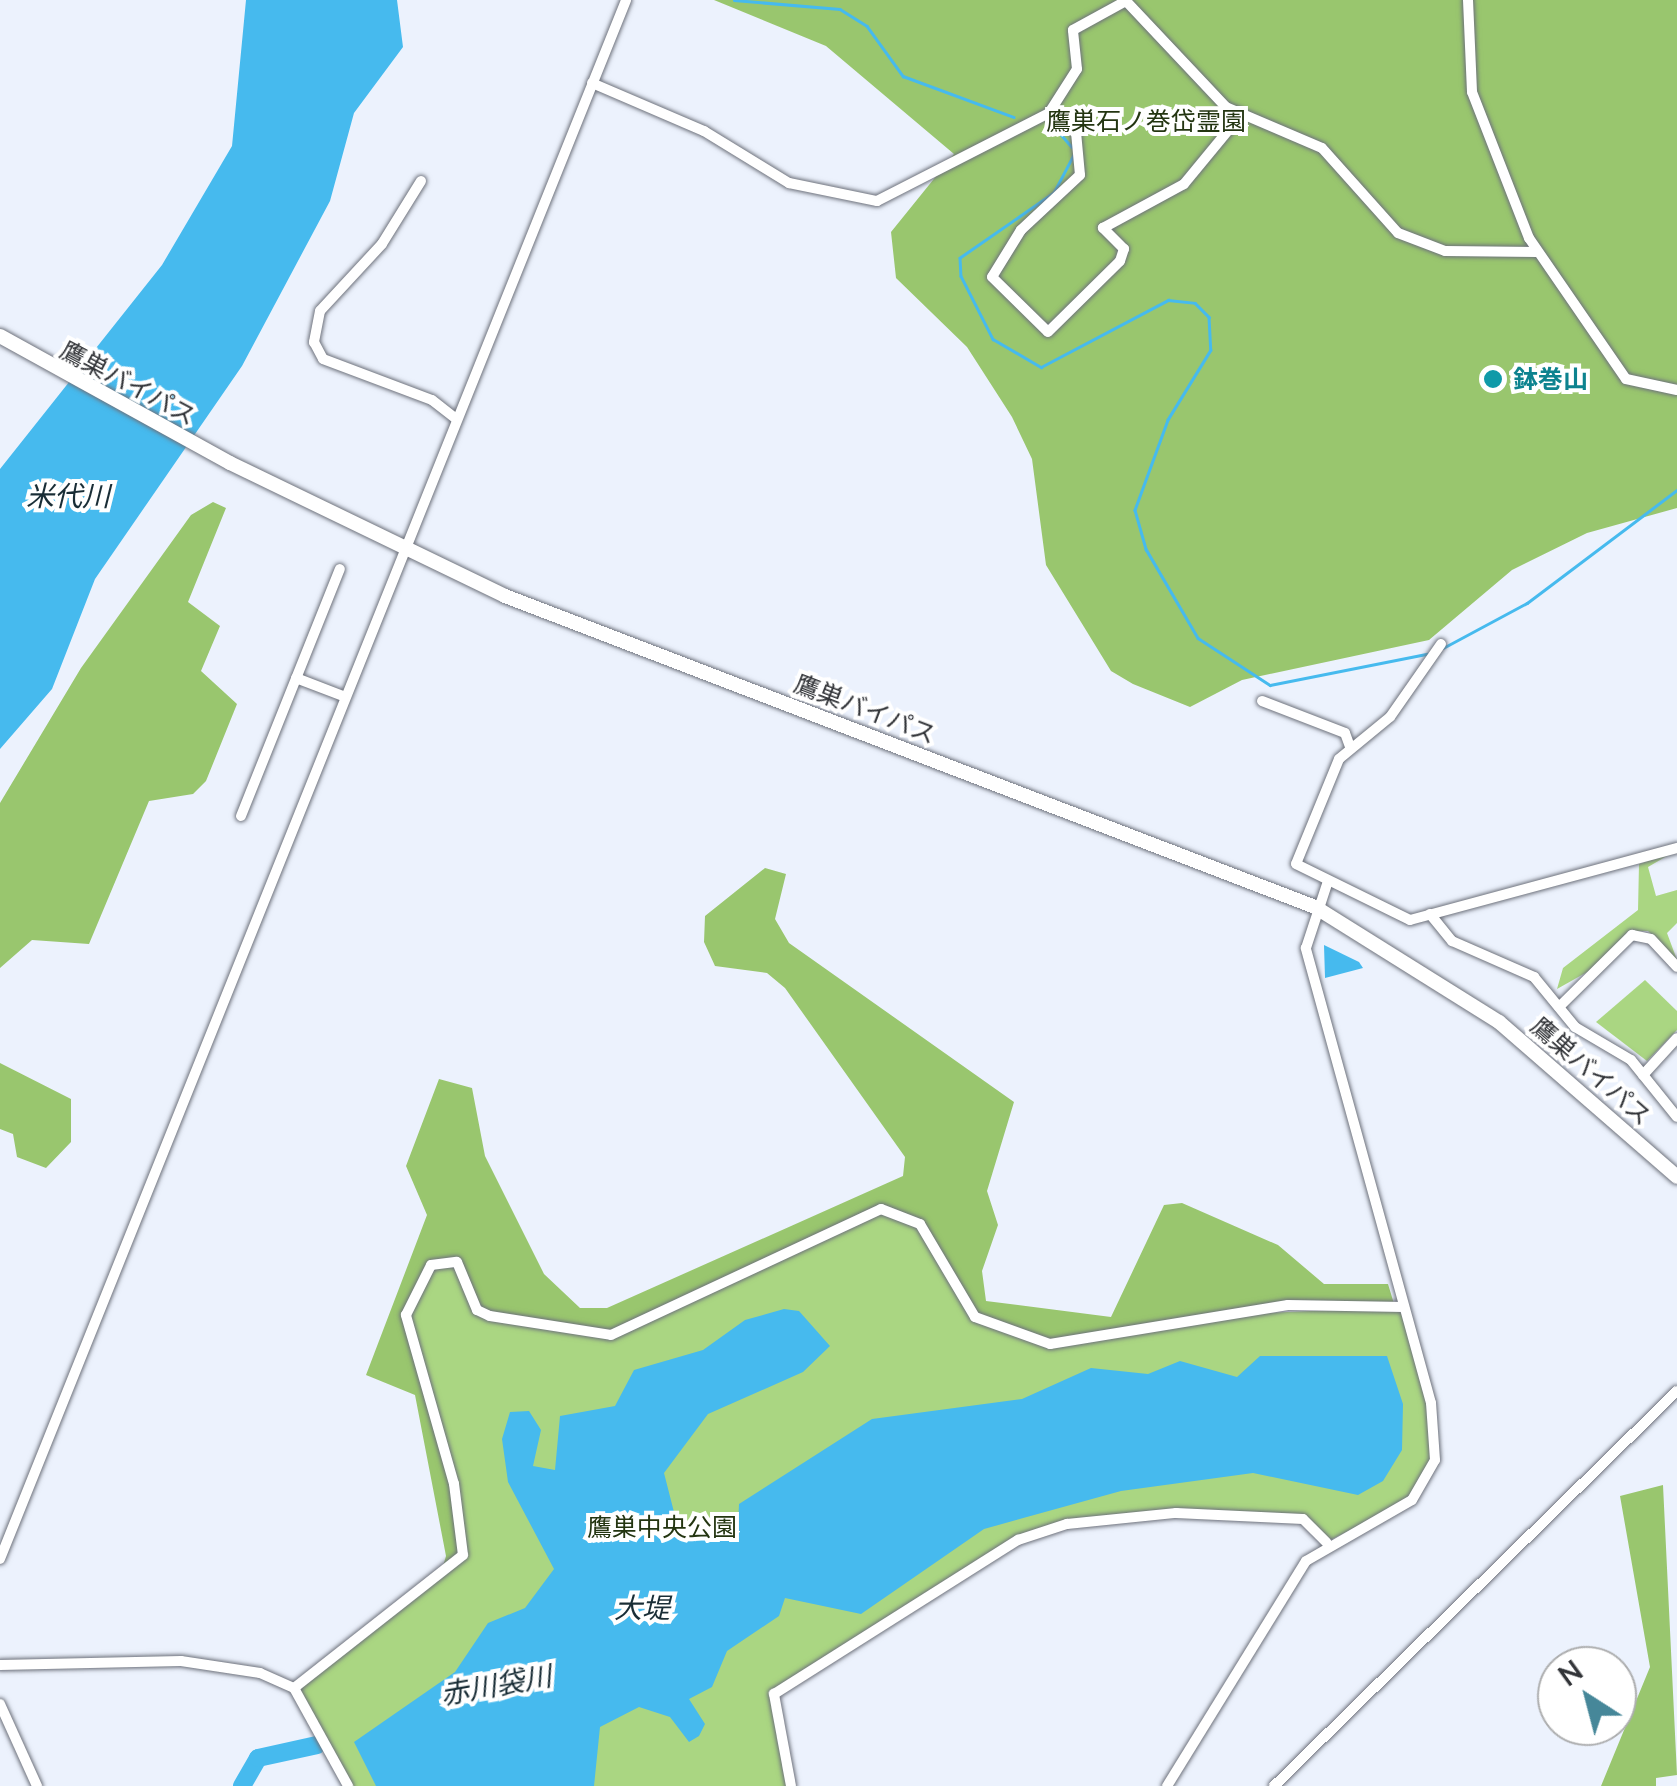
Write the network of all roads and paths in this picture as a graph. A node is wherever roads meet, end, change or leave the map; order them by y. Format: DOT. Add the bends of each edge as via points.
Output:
graph roads {
  1 [pos="626,0"];
  2 [pos="1468,0"];
  3 [pos="592,83"];
  4 [pos="1049,113"];
  5 [pos="1240,116"];
  6 [pos="421,181"];
  7 [pos="1537,252"];
  8 [pos="0,336"];
  9 [pos="1677,390"];
  10 [pos="454,418"];
  11 [pos="402,548"];
  12 [pos="340,569"];
  13 [pos="1441,644"];
  14 [pos="296,678"];
  15 [pos="343,696"];
  16 [pos="1262,701"];
  17 [pos="1350,747"];
  18 [pos="241,816"];
  19 [pos="1677,848"];
  20 [pos="1328,881"];
  21 [pos="1315,907"];
  22 [pos="1430,914"];
  23 [pos="1677,967"];
  24 [pos="1558,1007"];
  25 [pos="1677,1038"];
  26 [pos="1643,1075"];
  27 [pos="1677,1117"];
  28 [pos="1677,1177"];
  29 [pos="1404,1307"];
  30 [pos="1677,1391"];
  31 [pos="1326,1542"];
  32 [pos="0,1558"];
  33 [pos="0,1665"];
  34 [pos="294,1688"];
  35 [pos="0,1704"];
  36 [pos="38,1786"];
  37 [pos="348,1786"];
  38 [pos="790,1786"];
  39 [pos="1167,1786"];
  40 [pos="1274,1786"];
  1 -- 3 [label="street"];
  2 -- 7 [label="street" via="1467,68 1481,129"];
  3 -- 4 [label="street" via="842,201 877,202"];
  3 -- 10 [label="street"];
  4 -- 5 [label="street" via="1077,69 1073,30 1126,1"];
  4 -- 5 [label="street" via="1076,132 1080,176 1021,230 992,277 1048,332 1120,261 1124,249 1103,228 1184,184"];
  5 -- 7 [label="street" via="1322,148 1386,222 1418,243 1487,256"];
  6 -- 10 [label="street" via="382,244 320,311 314,342 323,359 432,400"];
  7 -- 9 [label="street" via="1626,379"];
  8 -- 11 [label="highway, 鷹巣バイパス" via="230,463"];
  10 -- 11 [label="street"];
  11 -- 15 [label="street"];
  11 -- 21 [label="highway, 鷹巣バイパス" via="505,596"];
  12 -- 14 [label="street"];
  13 -- 17 [label="street" via="1390,717"];
  14 -- 15 [label="street"];
  14 -- 18 [label="street"];
  15 -- 32 [label="street"];
  16 -- 17 [label="street" via="1345,734"];
  17 -- 20 [label="street" via="1296,864"];
  19 -- 22 [label="street"];
  20 -- 21 [label="street"];
  20 -- 22 [label="street" via="1395,920"];
  21 -- 28 [label="highway, 鷹巣バイパス" via="1500,1022"];
  21 -- 29 [label="street" via="1306,948"];
  22 -- 24 [label="street" via="1452,941 1534,977"];
  23 -- 24 [label="street" via="1652,939 1632,935"];
  24 -- 26 [label="street"];
  25 -- 26 [label="street"];
  26 -- 27 [label="street"];
  29 -- 31 [label="street" via="1436,1427 1435,1460 1391,1516"];
  29 -- 34 [label="street" via="1288,1305 1050,1344 975,1317 920,1224 881,1209 612,1335 490,1316 477,1310 457,1262 431,1265 406,1315 454,1484 463,1555"];
  30 -- 40 [label="street"];
  31 -- 38 [label="street" via="1302,1519 1176,1513 1067,1524 1018,1540 774,1694"];
  31 -- 39 [label="street" via="1274,1608"];
  33 -- 34 [label="street" via="196,1662"];
  34 -- 37 [label="street"];
  35 -- 36 [label="street"];
}
